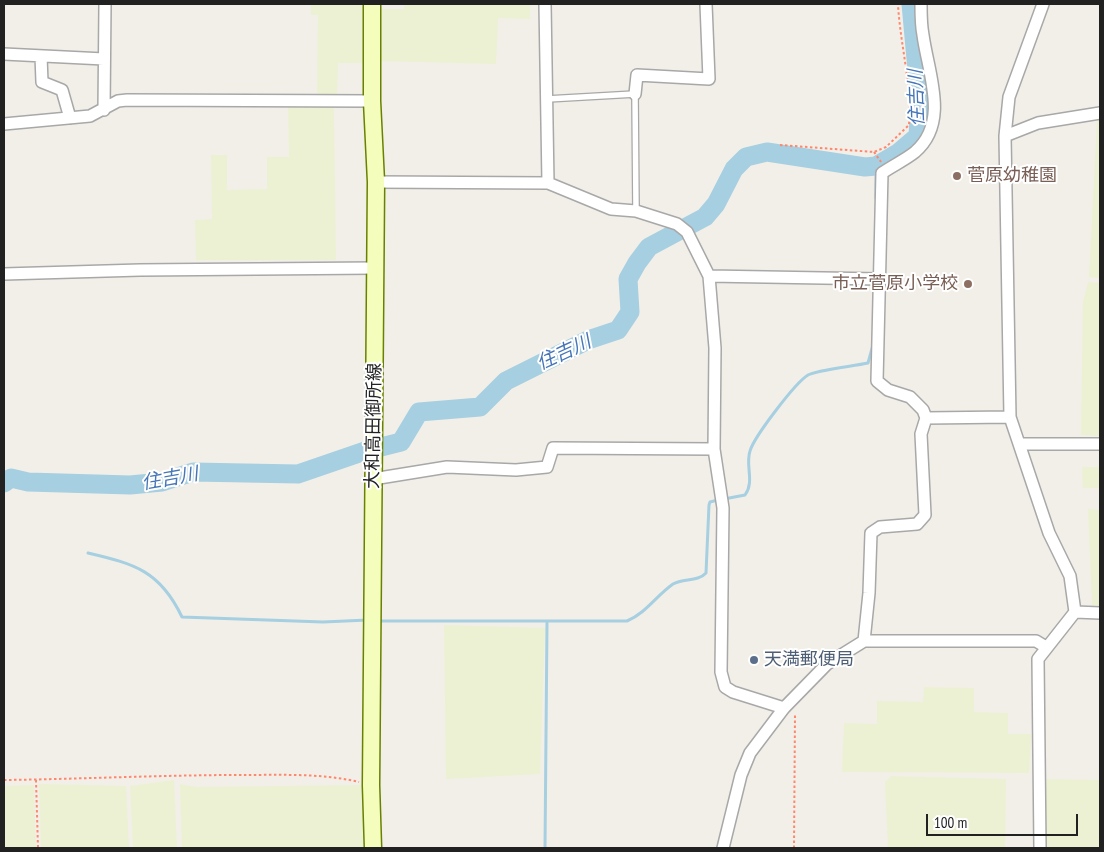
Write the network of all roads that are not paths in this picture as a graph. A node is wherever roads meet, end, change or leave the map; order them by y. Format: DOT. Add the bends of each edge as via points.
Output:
graph roads {
  1 [pos="105,4"];
  2 [pos="372,4"];
  3 [pos="546,4"];
  4 [pos="706,4"];
  5 [pos="921,4"];
  6 [pos="1043,4"];
  7 [pos="4,54"];
  8 [pos="41,56"];
  9 [pos="104,59"];
  10 [pos="635,94"];
  11 [pos="547,100"];
  12 [pos="372,101"];
  13 [pos="104,110"];
  14 [pos="1100,113"];
  15 [pos="70,118"];
  16 [pos="4,124"];
  17 [pos="1005,136"];
  18 [pos="376,182"];
  19 [pos="548,183"];
  20 [pos="636,211"];
  21 [pos="375,268"];
  22 [pos="4,274"];
  23 [pos="709,276"];
  24 [pos="880,279"];
  25 [pos="1010,417"];
  26 [pos="926,418"];
  27 [pos="1020,444"];
  28 [pos="1100,444"];
  29 [pos="714,449"];
  30 [pos="374,479"];
  31 [pos="1075,612"];
  32 [pos="1100,612"];
  33 [pos="864,641"];
  34 [pos="1046,647"];
  35 [pos="784,708"];
  36 [pos="373,848"];
  37 [pos="723,848"];
  38 [pos="1040,848"];
  1 -- 9 [label="street"];
  2 -- 12 [label="main road, 大和高田御所線"];
  3 -- 11 [label="street"];
  4 -- 10 [label="street" via="709,78 637,76"];
  5 -- 24 [label="street" via="934,121 928,136 915,152 882,173"];
  6 -- 17 [label="street" via="1008,97"];
  7 -- 8 [label="street"];
  8 -- 9 [label="street"];
  8 -- 15 [label="street" via="42,82 62,90"];
  9 -- 13 [label="street"];
  10 -- 11 [label="lane"];
  10 -- 20 [label="lane"];
  11 -- 19 [label="street"];
  12 -- 13 [label="street" via="137,99 118,101"];
  12 -- 18 [label="main road, 大和高田御所線"];
  13 -- 15 [label="street" via="90,116"];
  14 -- 17 [label="street" via="1038,123"];
  15 -- 16 [label="street"];
  17 -- 25 [label="street"];
  18 -- 19 [label="street"];
  18 -- 21 [label="main road, 大和高田御所線"];
  19 -- 20 [label="street" via="611,209"];
  20 -- 23 [label="street" via="682,227"];
  21 -- 22 [label="street"];
  21 -- 30 [label="main road, 大和高田御所線"];
  23 -- 24 [label="street"];
  23 -- 29 [label="street" via="715,348"];
  24 -- 26 [label="street" via="878,381 888,390 910,397 924,410"];
  25 -- 26 [label="street"];
  25 -- 27 [label="street"];
  26 -- 33 [label="street" via="921,434 925,515 917,524 880,527 871,533"];
  27 -- 28 [label="street"];
  27 -- 31 [label="street" via="1049,533 1070,576"];
  29 -- 30 [label="street" via="552,448 547,467 516,470 447,467"];
  29 -- 35 [label="street" via="723,508 721,672 725,687"];
  30 -- 36 [label="main road, 大和高田御所線"];
  31 -- 32 [label="street"];
  31 -- 34 [label="street"];
  33 -- 34 [label="street" via="1036,641"];
  33 -- 35 [label="street" via="828,664"];
  34 -- 38 [label="street" via="1038,659"];
  35 -- 37 [label="street" via="750,753 741,775"];
}
